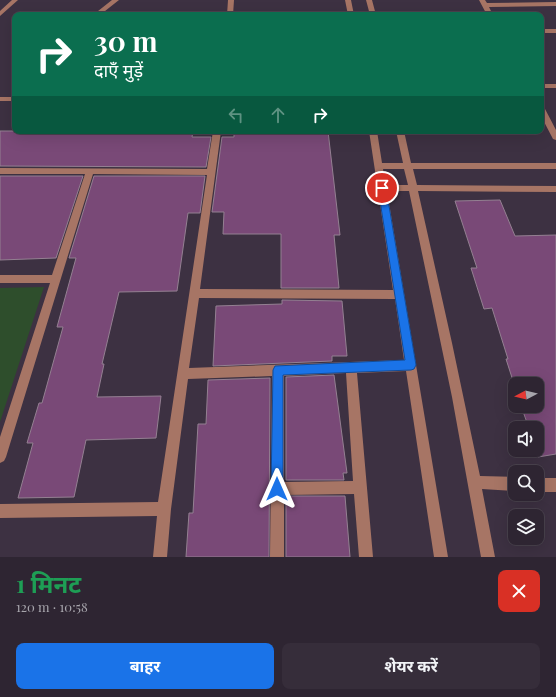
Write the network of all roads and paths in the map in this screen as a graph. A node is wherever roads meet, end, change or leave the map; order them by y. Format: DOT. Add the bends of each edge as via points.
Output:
graph roads {
  1 [pos="15,0"];
  2 [pos="116,0"];
  3 [pos="231,0"];
  4 [pos="348,0"];
  5 [pos="369,0"];
  6 [pos="483,2"];
  7 [pos="556,4"];
  8 [pos="100,12"];
  9 [pos="230,12"];
  10 [pos="350,12"];
  11 [pos="372,12"];
  12 [pos="488,12"];
  13 [pos="0,14"];
  14 [pos="544,31"];
  15 [pos="556,31"];
  16 [pos="544,86"];
  17 [pos="556,86"];
  18 [pos="0,99"];
  19 [pos="12,99"];
  20 [pos="544,115"];
  21 [pos="217,134"];
  22 [pos="374,134"];
  23 [pos="401,134"];
  24 [pos="556,137"];
  25 [pos="408,165"];
  26 [pos="379,166"];
  27 [pos="556,166"];
  28 [pos="0,171"];
  29 [pos="90,171"];
  30 [pos="212,172"];
  31 [pos="382,188"];
  32 [pos="414,189"];
  33 [pos="556,189"];
  34 [pos="56,278"];
  35 [pos="0,279"];
  36 [pos="195,293"];
  37 [pos="399,295"];
  38 [pos="411,365"];
  39 [pos="351,367"];
  40 [pos="278,370"];
  41 [pos="184,374"];
  42 [pos="0,457"];
  43 [pos="475,482"];
  44 [pos="508,484"];
  45 [pos="544,485"];
  46 [pos="556,485"];
  47 [pos="360,487"];
  48 [pos="277,489"];
  49 [pos="164,509"];
  50 [pos="0,511"];
  51 [pos="160,557"];
  52 [pos="277,557"];
  53 [pos="366,557"];
  54 [pos="441,557"];
  55 [pos="488,557"];
  1 -- 13 [label="street"];
  2 -- 8 [label="street"];
  3 -- 9 [label="street"];
  4 -- 10 [label="street"];
  5 -- 11 [label="street"];
  6 -- 7 [label="street"];
  6 -- 12 [label="street"];
  14 -- 15 [label="street"];
  16 -- 17 [label="street"];
  18 -- 19 [label="street"];
  20 -- 24 [label="street"];
  21 -- 30 [label="street"];
  22 -- 26 [label="street"];
  23 -- 25 [label="street"];
  25 -- 26 [label="street"];
  25 -- 27 [label="street"];
  25 -- 32 [label="street"];
  26 -- 31 [label="street"];
  28 -- 29 [label="street"];
  29 -- 30 [label="street"];
  29 -- 34 [label="street"];
  30 -- 36 [label="street"];
  31 -- 32 [label="street"];
  31 -- 37 [label="street"];
  32 -- 33 [label="street"];
  32 -- 43 [label="street"];
  34 -- 35 [label="street"];
  34 -- 42 [label="street"];
  36 -- 37 [label="street"];
  36 -- 41 [label="street"];
  37 -- 38 [label="street"];
  38 -- 39 [label="street"];
  38 -- 54 [label="street"];
  39 -- 40 [label="street"];
  39 -- 47 [label="street"];
  40 -- 41 [label="street"];
  40 -- 48 [label="street"];
  41 -- 49 [label="street"];
  43 -- 44 [label="street"];
  43 -- 55 [label="street"];
  45 -- 46 [label="street"];
  47 -- 48 [label="street"];
  47 -- 53 [label="street"];
  48 -- 52 [label="street"];
  49 -- 50 [label="street"];
  49 -- 51 [label="street"];
}
